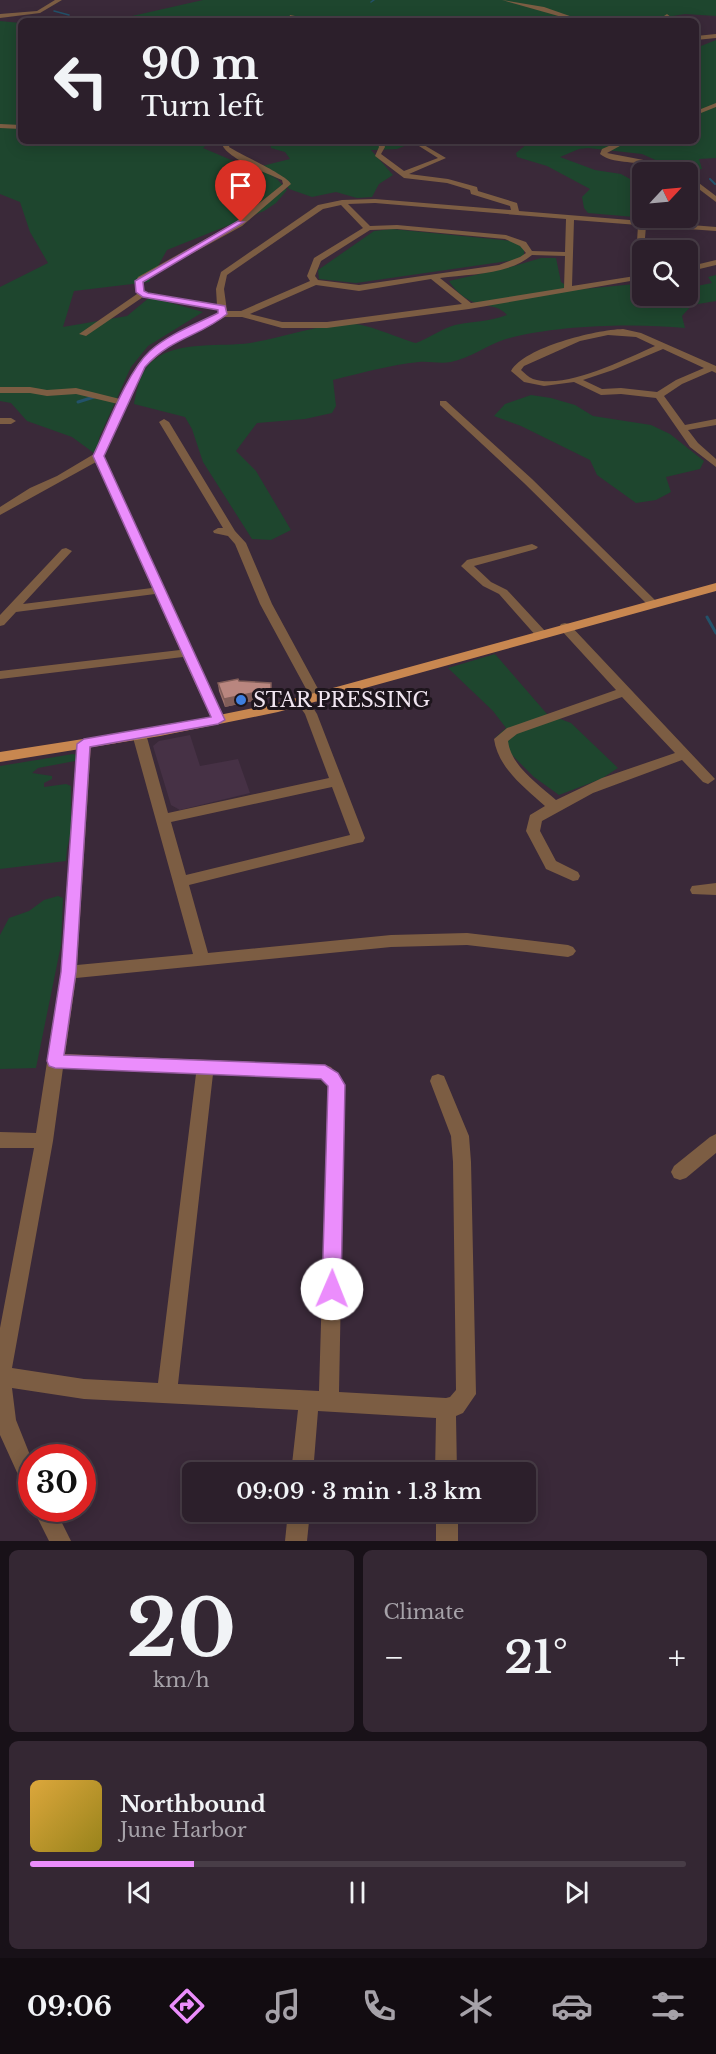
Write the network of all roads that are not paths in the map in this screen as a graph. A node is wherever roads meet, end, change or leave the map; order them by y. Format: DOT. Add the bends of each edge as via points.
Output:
graph roads {
  1 [pos="59,0"];
  2 [pos="505,0"];
  3 [pos="0,16"];
  4 [pos="667,16"];
  5 [pos="572,18"];
  6 [pos="669,18"];
  7 [pos="716,36"];
  8 [pos="699,38"];
  9 [pos="716,105"];
  10 [pos="699,111"];
  11 [pos="0,126"];
  12 [pos="18,127"];
  13 [pos="225,144"];
  14 [pos="381,144"];
  15 [pos="619,144"];
  16 [pos="422,146"];
  17 [pos="645,162"];
  18 [pos="402,174"];
  19 [pos="698,185"];
  20 [pos="716,200"];
  21 [pos="342,202"];
  22 [pos="514,213"];
  23 [pos="570,217"];
  24 [pos="632,222"];
  25 [pos="368,228"];
  26 [pos="698,228"];
  27 [pos="716,229"];
  28 [pos="530,253"];
  29 [pos="568,254"];
  30 [pos="716,262"];
  31 [pos="698,267"];
  32 [pos="433,276"];
  33 [pos="632,278"];
  34 [pos="315,282"];
  35 [pos="568,288"];
  36 [pos="142,294"];
  37 [pos="469,306"];
  38 [pos="222,311"];
  39 [pos="242,314"];
  40 [pos="83,334"];
  41 [pos="663,346"];
  42 [pos="714,369"];
  43 [pos="578,381"];
  44 [pos="0,390"];
  45 [pos="659,395"];
  46 [pos="443,403"];
  47 [pos="124,404"];
  48 [pos="0,421"];
  49 [pos="11,421"];
  50 [pos="164,422"];
  51 [pos="716,422"];
  52 [pos="681,428"];
  53 [pos="98,456"];
  54 [pos="716,464"];
  55 [pos="0,512"];
  56 [pos="532,547"];
  57 [pos="66,551"];
  58 [pos="716,587"];
  59 [pos="160,590"];
  60 [pos="652,603"];
  61 [pos="13,609"];
  62 [pos="0,622"];
  63 [pos="565,627"];
  64 [pos="541,634"];
  65 [pos="187,653"];
  66 [pos="0,675"];
  67 [pos="624,692"];
  68 [pos="317,698"];
  69 [pos="302,701"];
  70 [pos="218,720"];
  71 [pos="139,734"];
  72 [pos="84,744"];
  73 [pos="683,755"];
  74 [pos="0,758"];
  75 [pos="708,779"];
  76 [pos="337,781"];
  77 [pos="554,807"];
  78 [pos="163,819"];
  79 [pos="573,876"];
  80 [pos="181,882"];
  81 [pos="716,889"];
  82 [pos="697,890"];
  83 [pos="568,951"];
  84 [pos="202,958"];
  85 [pos="69,972"];
  86 [pos="55,1061"];
  87 [pos="205,1068"];
  88 [pos="438,1082"];
  89 [pos="0,1140"];
  90 [pos="44,1141"];
  91 [pos="716,1142"];
  92 [pos="680,1172"];
  93 [pos="1,1376"];
  94 [pos="167,1394"];
  95 [pos="319,1402"];
  96 [pos="446,1408"];
  97 [pos="18,1454"];
  98 [pos="305,1462"];
  99 [pos="446,1462"];
  100 [pos="50,1522"];
  101 [pos="298,1522"];
  102 [pos="447,1522"];
  103 [pos="60,1541"];
  104 [pos="296,1541"];
  105 [pos="447,1541"];
  1 -- 3 [label="street" via="38,12"];
  2 -- 5 [label="street"];
  4 -- 6 [label="street"];
  7 -- 8 [label="street"];
  9 -- 10 [label="street"];
  11 -- 12 [label="street"];
  13 -- 36 [label="street" via="247,161 285,179 287,184 239,224 141,279"];
  14 -- 18 [label="street" via="377,155"];
  15 -- 17 [label="street" via="603,154"];
  16 -- 18 [label="street" via="443,158"];
  18 -- 22 [label="street" via="474,189 487,198 514,205"];
  19 -- 20 [label="street"];
  21 -- 22 [label="street" via="375,201"];
  21 -- 25 [label="street"];
  21 -- 38 [label="street" via="321,207 224,274 220,280"];
  22 -- 23 [label="street"];
  23 -- 24 [label="street"];
  23 -- 29 [label="street"];
  25 -- 28 [label="street" via="506,237 523,244"];
  25 -- 34 [label="street" via="317,261 312,276"];
  26 -- 27 [label="street"];
  28 -- 29 [label="street"];
  28 -- 32 [label="street" via="507,265"];
  29 -- 35 [label="street"];
  30 -- 31 [label="street"];
  32 -- 34 [label="street" via="359,288"];
  32 -- 37 [label="street"];
  33 -- 35 [label="street"];
  34 -- 39 [label="street"];
  35 -- 37 [label="street"];
  36 -- 38 [label="street"];
  36 -- 40 [label="street"];
  37 -- 39 [label="street" via="303,327"];
  38 -- 39 [label="street"];
  38 -- 47 [label="street" via="153,353 141,366"];
  41 -- 42 [label="street"];
  41 -- 43 [label="street"];
  41 -- 43 [label="street" via="632,333 594,336 564,344 520,364 516,370 540,383"];
  42 -- 45 [label="street" via="679,382"];
  43 -- 45 [label="street" via="601,392"];
  44 -- 47 [label="street" via="76,391"];
  45 -- 52 [label="street"];
  46 -- 60 [label="street"];
  47 -- 53 [label="street"];
  48 -- 49 [label="street"];
  50 -- 68 [label="street" via="225,532 240,543 266,604"];
  51 -- 52 [label="street"];
  52 -- 54 [label="street"];
  53 -- 55 [label="street"];
  53 -- 59 [label="street"];
  56 -- 64 [label="street" via="467,566 503,592"];
  57 -- 61 [label="street"];
  58 -- 60 [label="main road"];
  59 -- 61 [label="street"];
  59 -- 65 [label="street"];
  60 -- 63 [label="main road"];
  61 -- 62 [label="street"];
  63 -- 64 [label="main road"];
  63 -- 67 [label="street"];
  64 -- 68 [label="main road"];
  65 -- 66 [label="street"];
  65 -- 70 [label="street"];
  67 -- 73 [label="street"];
  67 -- 77 [label="street" via="512,731 501,739 500,746 512,765"];
  68 -- 69 [label="main road"];
  69 -- 70 [label="main road"];
  69 -- 76 [label="street" via="311,714"];
  70 -- 71 [label="main road"];
  71 -- 72 [label="main road"];
  71 -- 78 [label="street"];
  72 -- 74 [label="main road"];
  72 -- 85 [label="street"];
  73 -- 75 [label="street"];
  73 -- 77 [label="street" via="631,771"];
  76 -- 78 [label="street"];
  76 -- 80 [label="street" via="358,838"];
  77 -- 79 [label="street" via="535,819 533,831 551,865"];
  78 -- 80 [label="street"];
  80 -- 84 [label="street"];
  81 -- 82 [label="street"];
  83 -- 84 [label="street" via="468,939 413,940"];
  84 -- 85 [label="street"];
  85 -- 86 [label="street"];
  86 -- 87 [label="street"];
  86 -- 90 [label="street"];
  87 -- 94 [label="street"];
  87 -- 95 [label="street" via="325,1072 337,1085"];
  88 -- 96 [label="street" via="460,1136 462,1174 466,1395 456,1406"];
  89 -- 90 [label="street"];
  90 -- 93 [label="street"];
  91 -- 92 [label="street"];
  93 -- 94 [label="street" via="84,1389"];
  93 -- 97 [label="street" via="7,1431"];
  94 -- 95 [label="street"];
  95 -- 96 [label="street"];
  95 -- 98 [label="street"];
  96 -- 99 [label="street"];
  100 -- 103 [label="street"];
  101 -- 104 [label="street"];
  102 -- 105 [label="street"];
}
